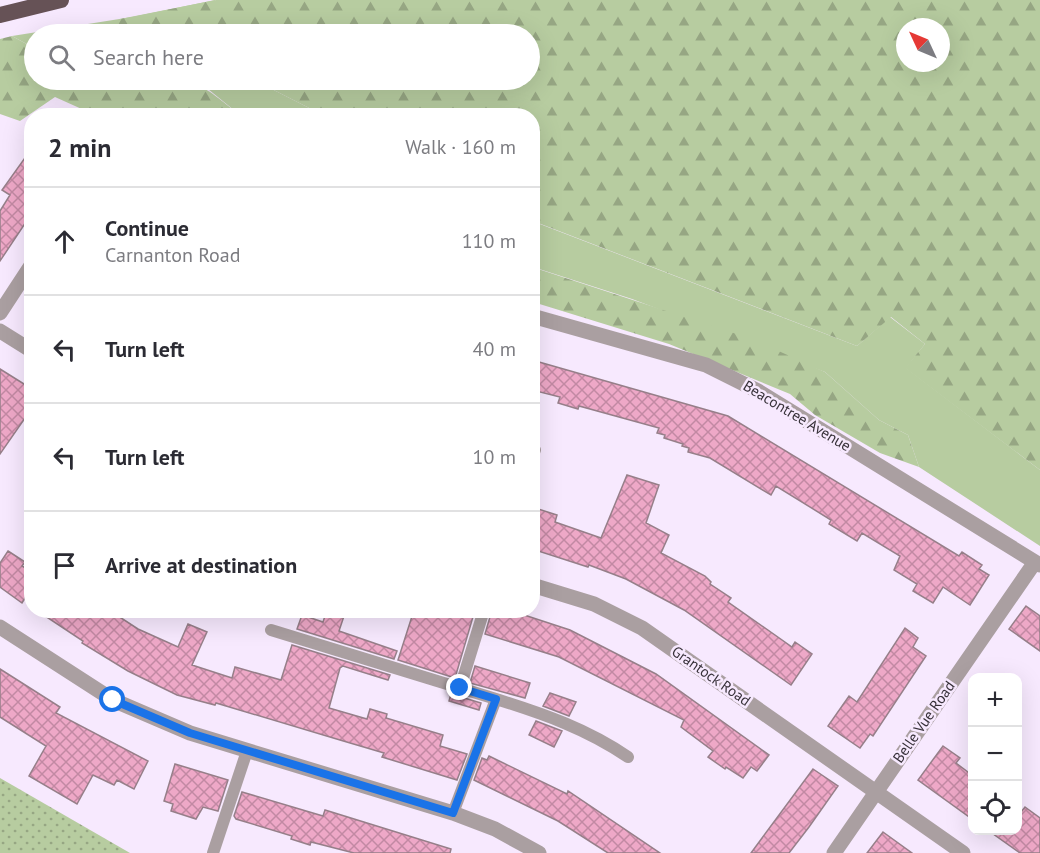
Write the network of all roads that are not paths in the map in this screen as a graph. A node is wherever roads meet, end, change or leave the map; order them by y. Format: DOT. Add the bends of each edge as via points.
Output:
graph roads {
  1 [pos="61,0"];
  2 [pos="0,15"];
  3 [pos="24,276"];
  4 [pos="0,313"];
  5 [pos="540,318"];
  6 [pos="0,331"];
  7 [pos="24,346"];
  8 [pos="1037,563"];
  9 [pos="540,587"];
  10 [pos="482,618"];
  11 [pos="0,627"];
  12 [pos="271,630"];
  13 [pos="460,688"];
  14 [pos="496,699"];
  15 [pos="247,751"];
  16 [pos="628,757"];
  17 [pos="877,791"];
  18 [pos="453,813"];
  19 [pos="529,850"];
  20 [pos="213,853"];
  21 [pos="834,853"];
  22 [pos="963,853"];
  1 -- 2 [label="highway"];
  3 -- 4 [label="street"];
  5 -- 8 [label="street, Beacontree Avenue" via="717,370 758,391"];
  6 -- 7 [label="street"];
  8 -- 17 [label="street, Belle Vue Road"];
  9 -- 17 [label="street, Grantock Road" via="594,604 642,628"];
  10 -- 13 [label="lane"];
  11 -- 15 [label="street" via="113,700 190,733"];
  12 -- 13 [label="lane"];
  13 -- 14 [label="lane"];
  14 -- 16 [label="lane" via="582,729"];
  14 -- 18 [label="lane"];
  15 -- 18 [label="street"];
  15 -- 20 [label="lane"];
  17 -- 21 [label="street, Belle Vue Road"];
  17 -- 22 [label="street, Grantock Road"];
  18 -- 19 [label="street" via="495,829"];
}
